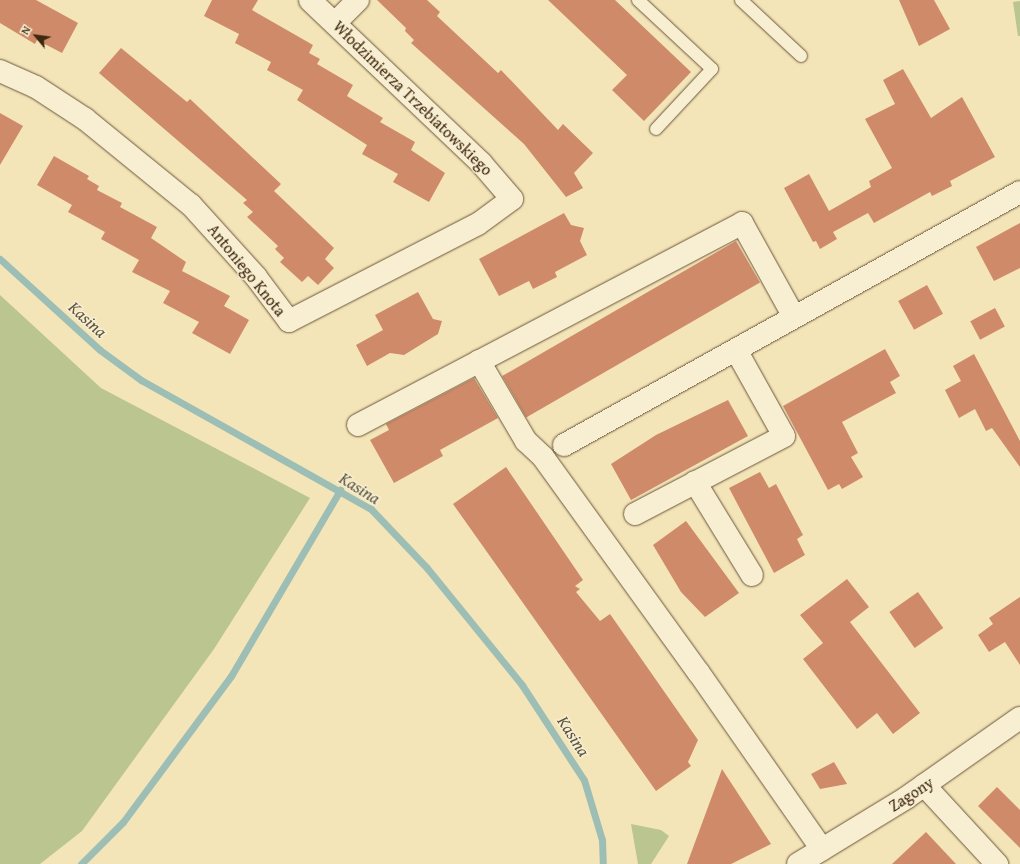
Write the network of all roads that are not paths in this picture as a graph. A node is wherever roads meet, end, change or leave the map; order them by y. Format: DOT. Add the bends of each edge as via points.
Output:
graph roads {
  1 [pos="310,0"];
  2 [pos="358,0"];
  3 [pos="638,0"];
  4 [pos="741,0"];
  5 [pos="336,22"];
  6 [pos="801,56"];
  7 [pos="0,71"];
  8 [pos="656,129"];
  9 [pos="1020,192"];
  10 [pos="512,199"];
  11 [pos="789,308"];
  12 [pos="736,350"];
  13 [pos="479,361"];
  14 [pos="358,424"];
  15 [pos="564,445"];
  16 [pos="695,482"];
  17 [pos="634,514"];
  18 [pos="752,575"];
  19 [pos="1020,718"];
  20 [pos="924,785"];
  21 [pos="822,850"];
  22 [pos="798,864"];
  23 [pos="997,864"];
  1 -- 5 [label="street, Włodzimierza Trzebiatowskiego"];
  2 -- 5 [label="street"];
  3 -- 8 [label="lane" via="712,69"];
  4 -- 6 [label="lane"];
  5 -- 10 [label="street, Włodzimierza Trzebiatowskiego" via="481,163"];
  7 -- 10 [label="street, Antoniego Knota" via="36,88 85,119 191,205 256,277 289,321 478,224"];
  9 -- 11 [label="street"];
  11 -- 12 [label="street"];
  11 -- 13 [label="street" via="742,223"];
  12 -- 15 [label="street"];
  12 -- 16 [label="street" via="784,436"];
  13 -- 14 [label="street"];
  13 -- 21 [label="street" via="526,441 543,457 699,672"];
  16 -- 17 [label="street"];
  16 -- 18 [label="street"];
  19 -- 20 [label="street, Zagony"];
  20 -- 21 [label="street, Zagony"];
  20 -- 23 [label="street"];
  21 -- 22 [label="street, Zagony"];
}
